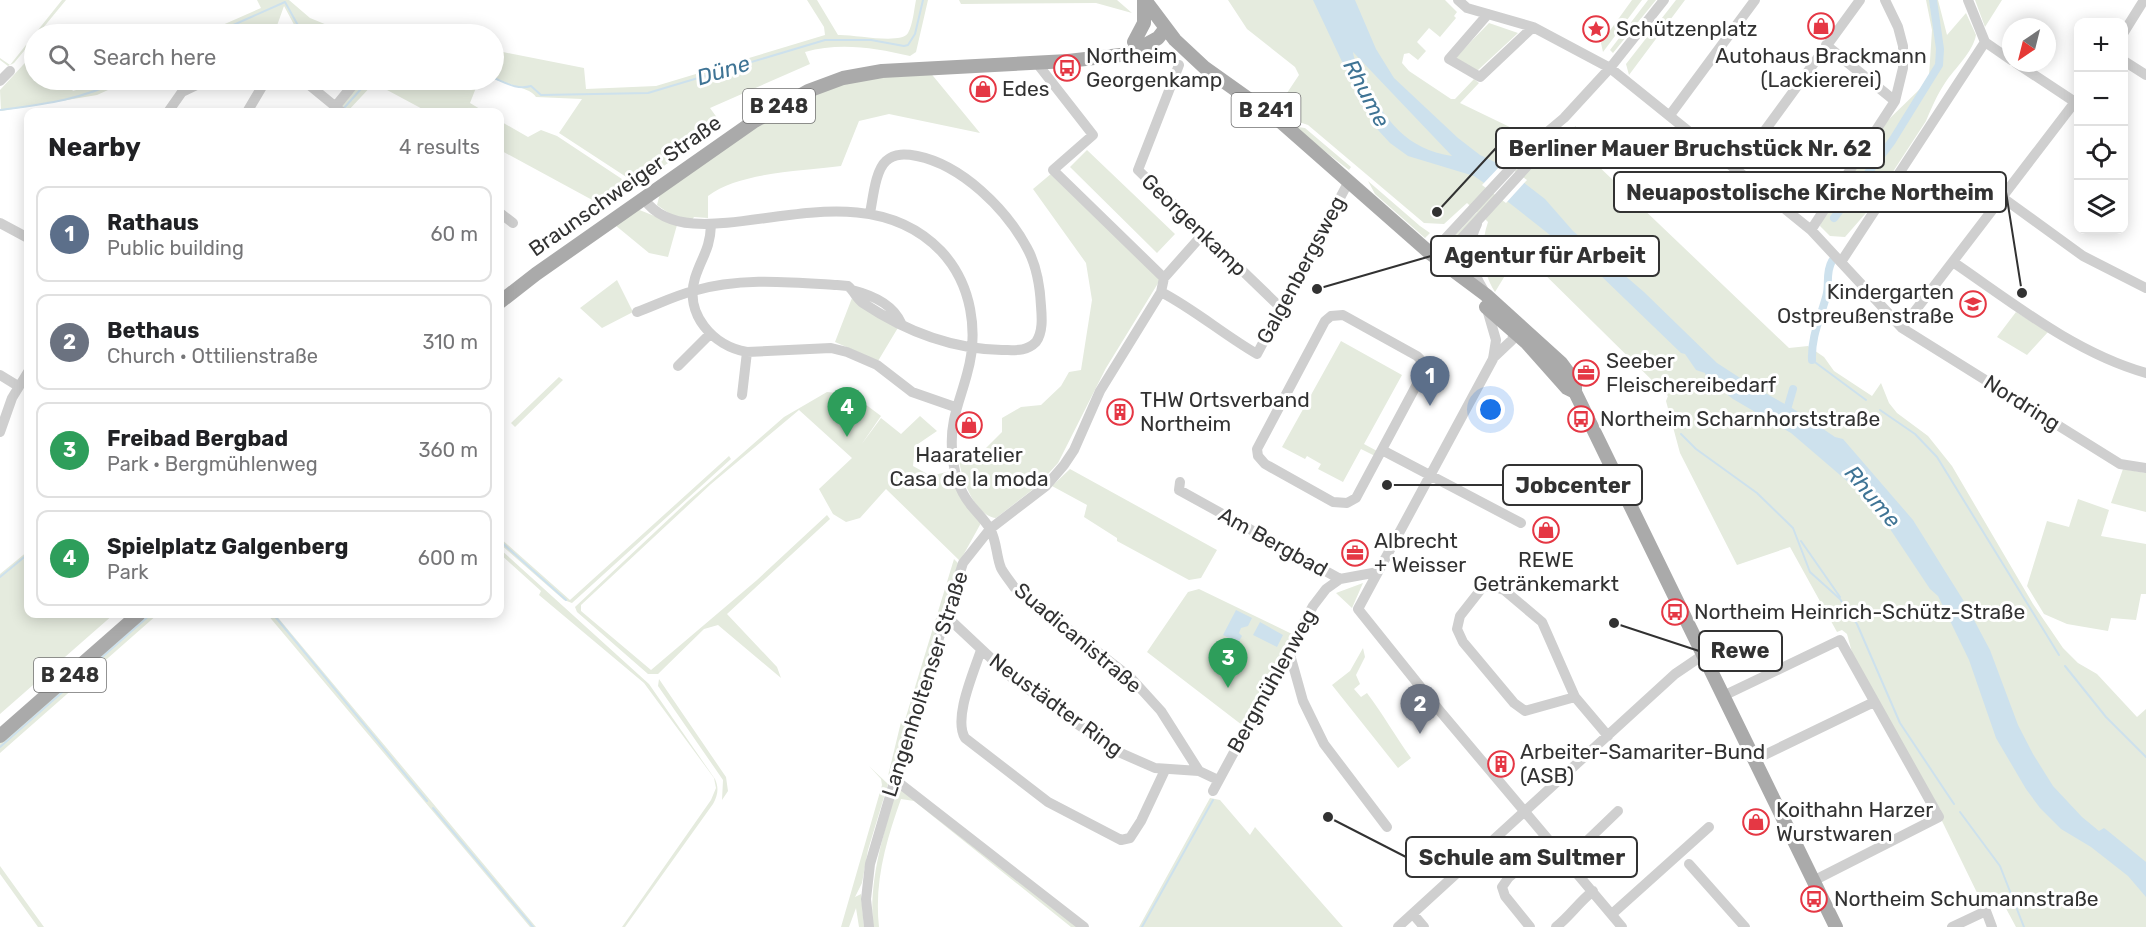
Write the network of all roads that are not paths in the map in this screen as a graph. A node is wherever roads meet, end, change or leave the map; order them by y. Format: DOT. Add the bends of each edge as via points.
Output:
graph roads {
  1 [pos="1145,0"];
  2 [pos="1458,0"];
  3 [pos="1664,0"];
  4 [pos="1755,0"];
  5 [pos="1860,0"];
  6 [pos="1885,0"];
  7 [pos="1968,0"];
  8 [pos="2144,0"];
  9 [pos="1488,14"];
  10 [pos="2128,26"];
  11 [pos="1533,27"];
  12 [pos="1166,29"];
  13 [pos="1134,42"];
  14 [pos="1985,42"];
  15 [pos="1826,45"];
  16 [pos="2002,54"];
  17 [pos="1116,55"];
  18 [pos="1036,62"];
  19 [pos="2128,63"];
  20 [pos="1179,65"];
  21 [pos="1610,68"];
  22 [pos="10,71"];
  23 [pos="2031,72"];
  24 [pos="2146,75"];
  25 [pos="0,81"];
  26 [pos="186,90"];
  27 [pos="260,90"];
  28 [pos="314,90"];
  29 [pos="350,90"];
  30 [pos="2074,98"];
  31 [pos="1895,101"];
  32 [pos="2074,104"];
  33 [pos="171,108"];
  34 [pos="249,108"];
  35 [pos="333,108"];
  36 [pos="338,108"];
  37 [pos="1670,115"];
  38 [pos="1736,170"];
  39 [pos="1349,181"];
  40 [pos="2002,198"];
  41 [pos="644,199"];
  42 [pos="1478,212"];
  43 [pos="870,213"];
  44 [pos="504,216"];
  45 [pos="0,223"];
  46 [pos="513,223"];
  47 [pos="711,225"];
  48 [pos="1203,234"];
  49 [pos="1814,234"];
  50 [pos="24,236"];
  51 [pos="1854,241"];
  52 [pos="1435,258"];
  53 [pos="1841,262"];
  54 [pos="1953,262"];
  55 [pos="1164,278"];
  56 [pos="2146,288"];
  57 [pos="694,291"];
  58 [pos="1161,292"];
  59 [pos="504,299"];
  60 [pos="1486,301"];
  61 [pos="1281,308"];
  62 [pos="637,312"];
  63 [pos="1517,328"];
  64 [pos="1902,328"];
  65 [pos="710,334"];
  66 [pos="971,348"];
  67 [pos="747,352"];
  68 [pos="1494,353"];
  69 [pos="678,366"];
  70 [pos="2146,373"];
  71 [pos="0,375"];
  72 [pos="24,378"];
  73 [pos="18,386"];
  74 [pos="742,395"];
  75 [pos="955,407"];
  76 [pos="0,432"];
  77 [pos="1382,450"];
  78 [pos="2146,468"];
  79 [pos="1429,477"];
  80 [pos="1180,482"];
  81 [pos="1521,523"];
  82 [pos="990,529"];
  83 [pos="1378,572"];
  84 [pos="1340,579"];
  85 [pos="945,615"];
  86 [pos="134,618"];
  87 [pos="981,650"];
  88 [pos="1289,651"];
  89 [pos="1703,656"];
  90 [pos="1723,696"];
  91 [pos="1575,697"];
  92 [pos="1874,702"];
  93 [pos="0,736"];
  94 [pos="1608,736"];
  95 [pos="1754,760"];
  96 [pos="1166,770"];
  97 [pos="1199,771"];
  98 [pos="894,779"];
  99 [pos="1216,785"];
  100 [pos="1618,811"];
  101 [pos="1526,812"];
  102 [pos="1387,827"];
  103 [pos="1709,827"];
  104 [pos="1552,842"];
  105 [pos="1567,860"];
  106 [pos="1689,864"];
  107 [pos="1814,881"];
  108 [pos="1593,891"];
  109 [pos="1413,914"];
  110 [pos="1612,914"];
  111 [pos="869,927"];
  112 [pos="1084,927"];
  113 [pos="1398,927"];
  114 [pos="1424,927"];
  115 [pos="1530,927"];
  116 [pos="1556,927"];
  117 [pos="1623,927"];
  118 [pos="1745,927"];
  119 [pos="1836,927"];
  120 [pos="1952,927"];
  121 [pos="1992,927"];
  1 -- 12 [label="main road, B 241"];
  1 -- 13 [label="main road" via="1144,22"];
  2 -- 9 [label="street, Nordring" via="1467,8"];
  3 -- 21 [label="street"];
  4 -- 37 [label="street"];
  5 -- 15 [label="street"];
  6 -- 31 [label="street" via="1903,46 1903,68"];
  7 -- 14 [label="street"];
  8 -- 10 [label="street"];
  9 -- 11 [label="street, Nordring"];
  9 -- 11 [label="street" via="1449,59 1480,77"];
  11 -- 21 [label="street, Nordring"];
  12 -- 13 [label="main road" via="1153,31"];
  12 -- 17 [label="main road, B 248" via="1136,51"];
  12 -- 39 [label="main road, B 241" via="1204,68 1273,116"];
  13 -- 17 [label="main road"];
  14 -- 16 [label="street"];
  14 -- 51 [label="street"];
  15 -- 31 [label="street"];
  15 -- 38 [label="street"];
  17 -- 18 [label="main road, B 248"];
  18 -- 41 [label="main road, Braunschweiger Straße / B 248" via="882,71 808,90 753,122"];
  18 -- 55 [label="street" via="1093,135 1053,170"];
  19 -- 24 [label="street"];
  20 -- 48 [label="street, Georgenkamp" via="1138,170"];
  21 -- 37 [label="street, Nordring"];
  21 -- 42 [label="street"];
  22 -- 25 [label="street"];
  23 -- 30 [label="street"];
  26 -- 33 [label="street"];
  27 -- 34 [label="street"];
  28 -- 35 [label="street"];
  29 -- 36 [label="street"];
  31 -- 49 [label="street"];
  32 -- 40 [label="street"];
  37 -- 38 [label="street, Nordring"];
  38 -- 49 [label="street, Nordring"];
  39 -- 52 [label="main road, B 241"];
  39 -- 61 [label="street, Galgenbergsweg"];
  40 -- 54 [label="street"];
  40 -- 56 [label="street" via="2083,256"];
  41 -- 47 [label="street" via="656,212 675,221"];
  41 -- 59 [label="main road, Braunschweiger Straße / B 248"];
  42 -- 52 [label="street"];
  42 -- 60 [label="street" via="1470,259"];
  43 -- 47 [label="street" via="824,210"];
  43 -- 66 [label="street" via="911,228 934,244 951,263 969,300 973,322"];
  43 -- 66 [label="street" via="883,165 894,156 910,155 936,161 962,175 1020,237 1039,283 1039,337 1022,351"];
  44 -- 46 [label="street"];
  45 -- 50 [label="street"];
  47 -- 57 [label="street" via="710,244"];
  48 -- 55 [label="street"];
  48 -- 61 [label="street, Georgenkamp"];
  49 -- 51 [label="street" via="1837,245"];
  49 -- 53 [label="street, Nordring"];
  51 -- 53 [label="street"];
  52 -- 60 [label="main road, B 241" via="1454,268"];
  53 -- 64 [label="street, Nordring"];
  54 -- 64 [label="street"];
  54 -- 70 [label="street" via="2065,336"];
  55 -- 58 [label="street, Langenholtenser Straße"];
  57 -- 62 [label="street"];
  57 -- 65 [label="street" via="698,315"];
  57 -- 66 [label="street" via="754,282 837,285 852,290 860,301 931,338"];
  58 -- 61 [label="street, Galgenbergsweg" via="1257,354"];
  58 -- 82 [label="street, Langenholtenser Straße" via="1100,390 1064,465 1046,486"];
  60 -- 63 [label="main road, B 241"];
  60 -- 68 [label="street" via="1494,331"];
  63 -- 68 [label="street" via="1512,340"];
  63 -- 89 [label="main road, B 241" via="1567,388 1575,392"];
  64 -- 78 [label="street, Nordring" via="2120,464"];
  65 -- 67 [label="street" via="725,346"];
  65 -- 69 [label="street"];
  66 -- 75 [label="street" via="967,376"];
  67 -- 74 [label="street"];
  67 -- 75 [label="street" via="831,348 847,352 877,365 912,392"];
  68 -- 79 [label="street"];
  71 -- 73 [label="street"];
  72 -- 73 [label="street"];
  73 -- 76 [label="street"];
  75 -- 82 [label="street" via="951,427 955,472 963,494"];
  77 -- 77 [label="street" via="1422,376 1423,362 1343,315 1331,316 1258,445 1258,456 1265,464 1342,504 1356,498"];
  77 -- 79 [label="street"];
  79 -- 81 [label="street"];
  79 -- 83 [label="street"];
  80 -- 84 [label="street, Am Bergbad" via="1179,490"];
  82 -- 85 [label="street, Langenholtenser Straße" via="963,563"];
  82 -- 97 [label="street, Suadicanistraße" via="1001,567 1014,587 1131,678 1168,721"];
  83 -- 84 [label="street, Am Bergbad"];
  83 -- 101 [label="street" via="1358,609"];
  84 -- 88 [label="street, Bergmühlenweg" via="1318,599"];
  85 -- 87 [label="street, Neustädter Ring"];
  85 -- 98 [label="street, Langenholtenser Straße"];
  86 -- 93 [label="main road, B 248"];
  87 -- 96 [label="street, Neustädter Ring" via="1114,750"];
  87 -- 96 [label="street, Neustädter Ring" via="960,729 965,738 1048,802 1121,840 1130,838"];
  88 -- 99 [label="street, Bergmühlenweg"];
  88 -- 102 [label="street" via="1303,701 1324,744"];
  89 -- 90 [label="main road, B 241"];
  89 -- 94 [label="street" via="1679,671"];
  90 -- 92 [label="street" via="1840,640"];
  90 -- 95 [label="main road, B 241"];
  91 -- 91 [label="street" via="1542,621 1504,590 1490,585 1482,588 1460,616 1457,629 1463,642 1514,703 1525,711"];
  91 -- 94 [label="street"];
  92 -- 95 [label="street"];
  92 -- 107 [label="street" via="1940,817"];
  94 -- 101 [label="street"];
  95 -- 107 [label="main road, B 241"];
  96 -- 97 [label="street, Neustädter Ring"];
  97 -- 99 [label="street, Neustädter Ring"];
  98 -- 111 [label="street, Langenholtenser Straße" via="868,876"];
  98 -- 112 [label="street"];
  100 -- 105 [label="street"];
  101 -- 104 [label="street"];
  101 -- 109 [label="street"];
  103 -- 110 [label="street"];
  104 -- 105 [label="street"];
  104 -- 115 [label="street" via="1502,887"];
  105 -- 108 [label="street"];
  106 -- 118 [label="street"];
  107 -- 119 [label="main road, B 241"];
  108 -- 110 [label="street"];
  108 -- 116 [label="street"];
  109 -- 113 [label="street"];
  109 -- 114 [label="street"];
  110 -- 117 [label="street"];
  120 -- 121 [label="street" via="1986,911"];
}
